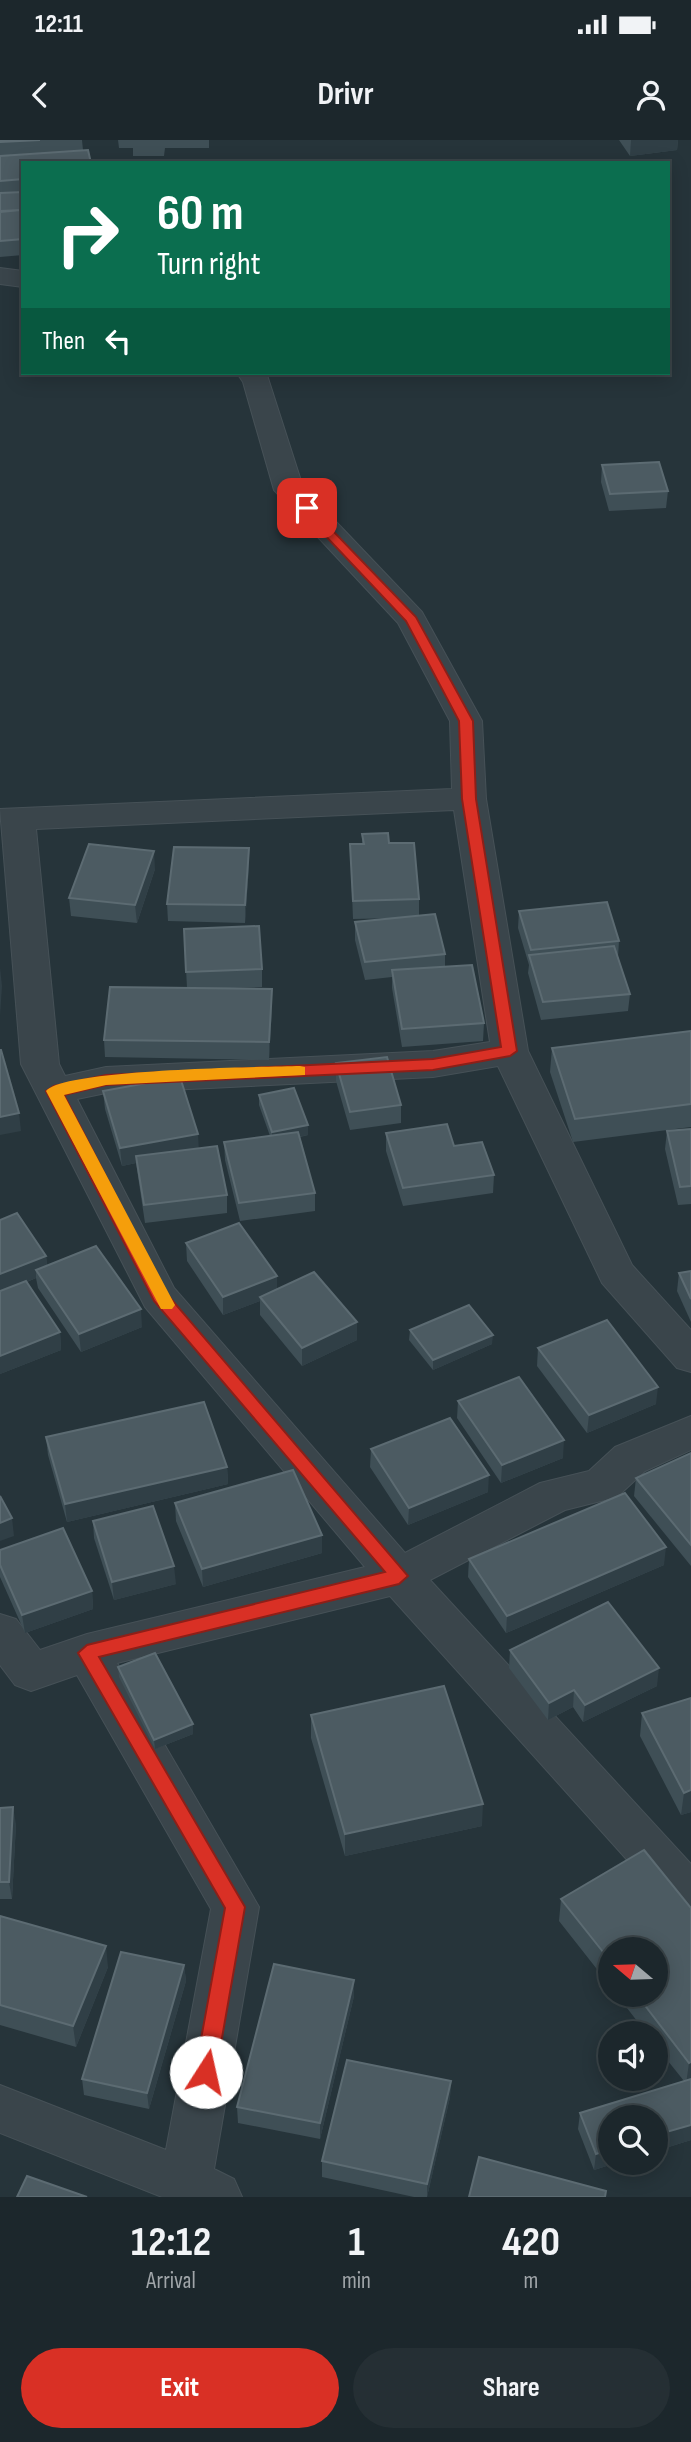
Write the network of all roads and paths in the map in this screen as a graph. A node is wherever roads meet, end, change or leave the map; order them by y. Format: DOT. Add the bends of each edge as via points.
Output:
graph roads {
  1 [pos="0,276"];
  2 [pos="21,279"];
  3 [pos="252,375"];
  4 [pos="469,799"];
  5 [pos="9,820"];
  6 [pos="510,1051"];
  7 [pos="54,1091"];
  8 [pos="691,1357"];
  9 [pos="691,1432"];
  10 [pos="399,1576"];
  11 [pos="0,1632"];
  12 [pos="87,1653"];
  13 [pos="691,1897"];
  14 [pos="0,2109"];
  15 [pos="201,2190"];
  1 -- 2 [label="street"];
  3 -- 4 [label="street" via="289,490 411,619 466,721"];
  4 -- 5 [label="street"];
  4 -- 6 [label="street"];
  5 -- 7 [label="street" via="40,1064"];
  6 -- 7 [label="street" via="433,1064 106,1080"];
  6 -- 8 [label="street" via="616,1273"];
  7 -- 10 [label="street" via="159,1297"];
  9 -- 10 [label="street" via="630,1459 602,1485 555,1495"];
  10 -- 12 [label="street"];
  10 -- 13 [label="street"];
  11 -- 12 [label="street" via="32,1672"];
  12 -- 15 [label="street" via="235,1907"];
  14 -- 15 [label="street"];
}
